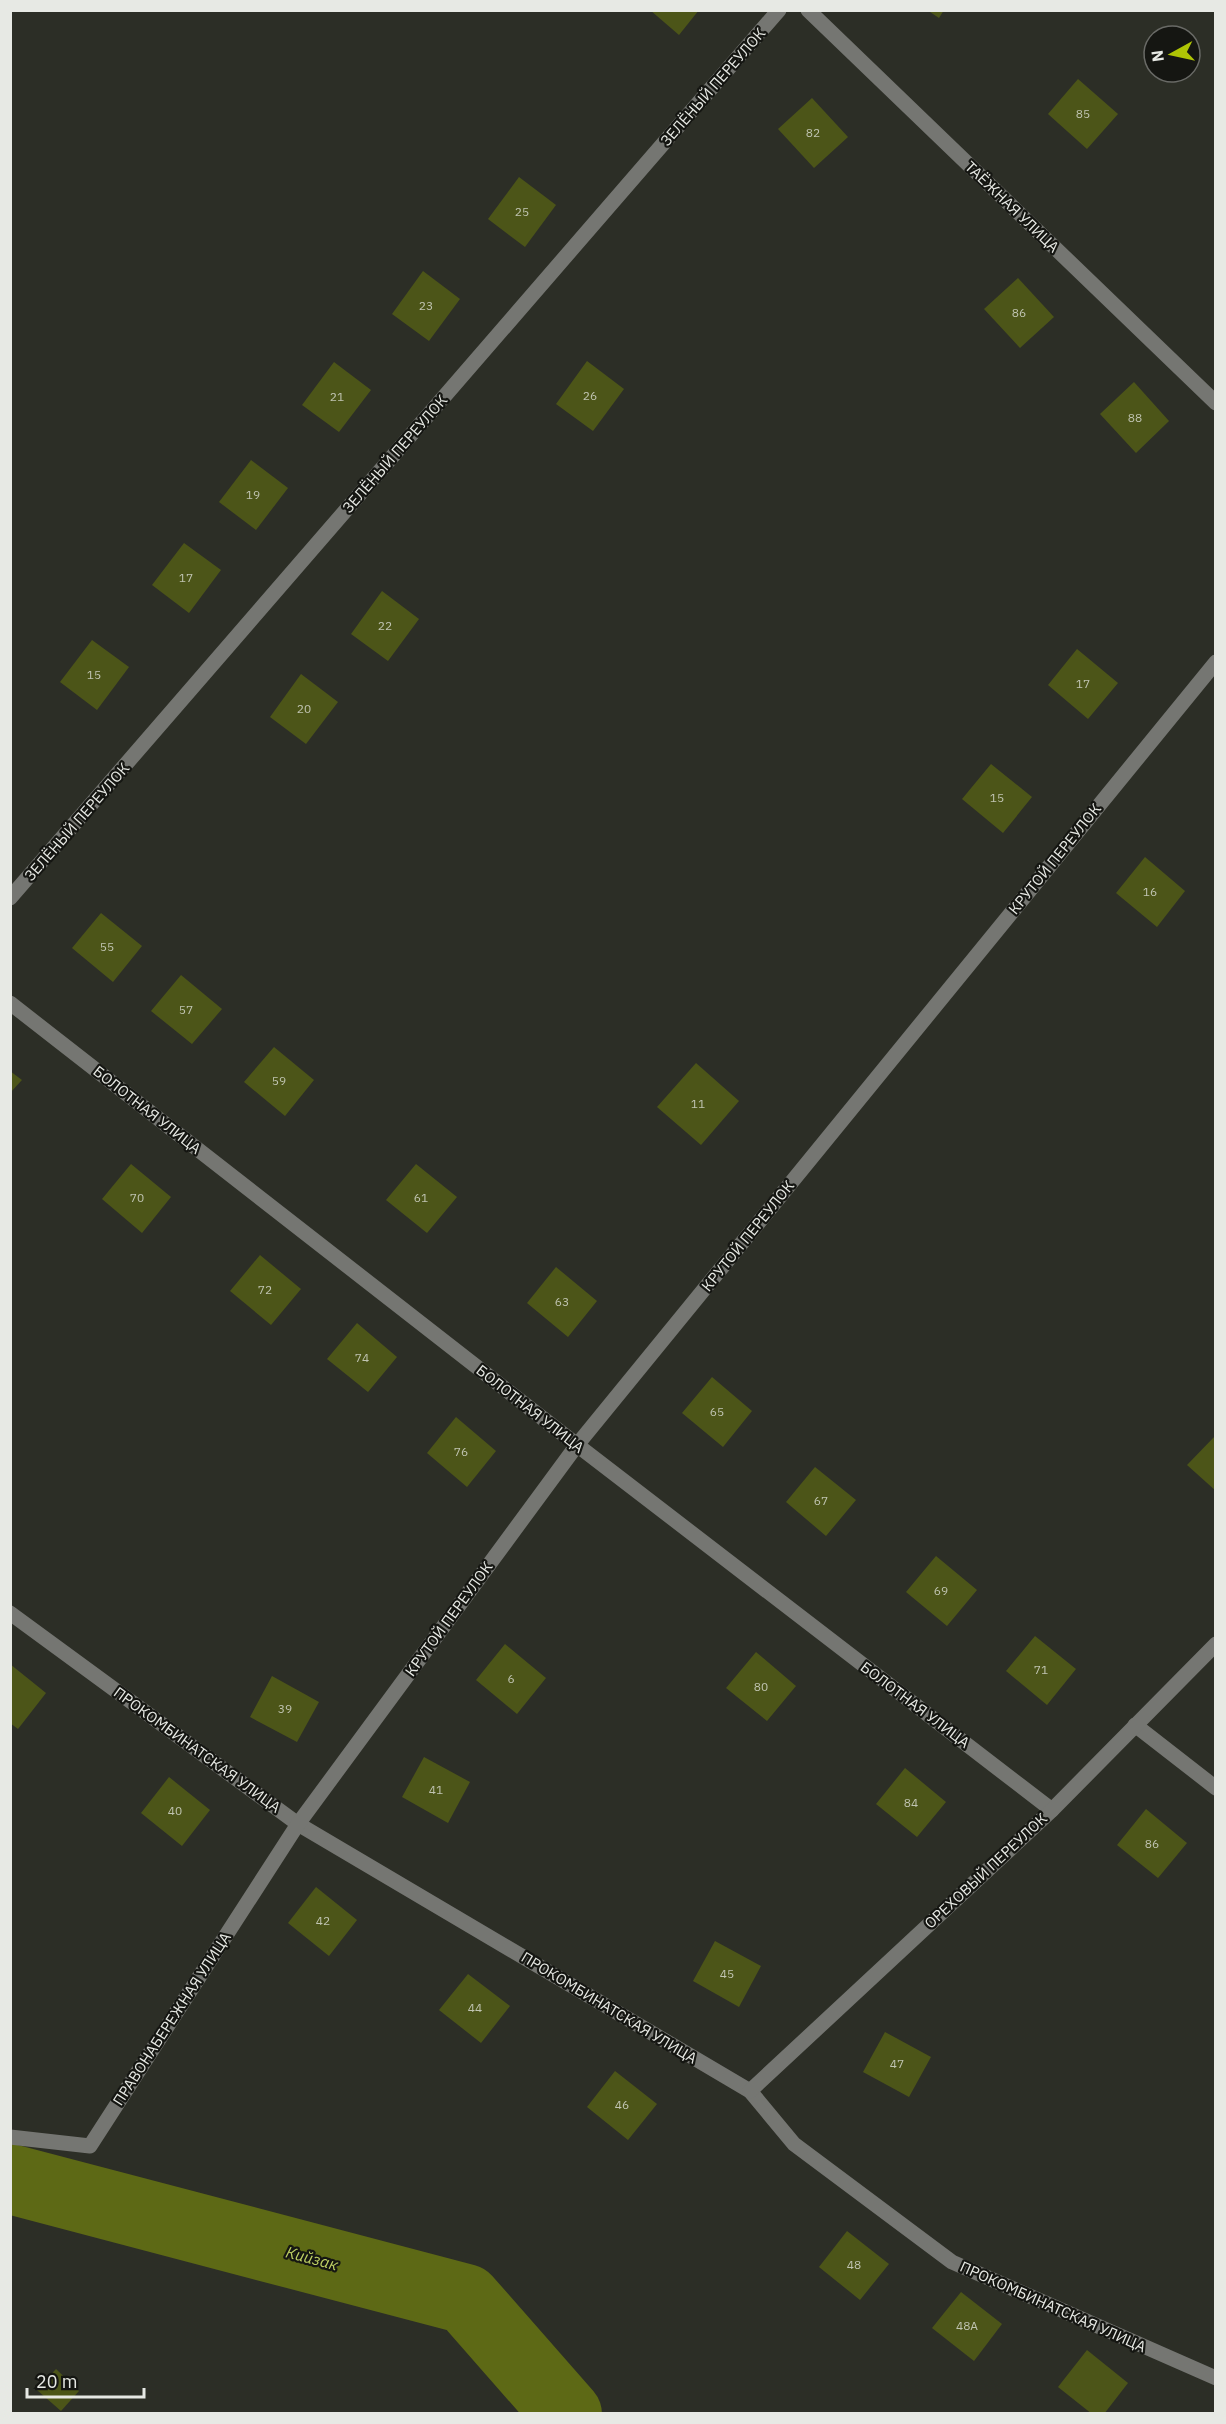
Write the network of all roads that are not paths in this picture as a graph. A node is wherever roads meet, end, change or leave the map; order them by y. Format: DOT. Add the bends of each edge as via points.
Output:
graph roads {
  1 [pos="779,10"];
  2 [pos="808,10"];
  3 [pos="1215,403"];
  4 [pos="1215,662"];
  5 [pos="10,898"];
  6 [pos="10,1003"];
  7 [pos="577,1445"];
  8 [pos="10,1613"];
  9 [pos="1215,1644"];
  10 [pos="1135,1725"];
  11 [pos="1215,1788"];
  12 [pos="1052,1810"];
  13 [pos="298,1824"];
  14 [pos="750,2091"];
  15 [pos="10,2137"];
  16 [pos="1215,2378"];
  1 -- 5 [label="street, ЗЕЛЁНЫЙ ПЕРЕУЛОК"];
  2 -- 3 [label="street, ТАЁЖНАЯ УЛИЦА"];
  4 -- 7 [label="street, КРУТОЙ ПЕРЕУЛОК"];
  6 -- 7 [label="street, БОЛОТНАЯ УЛИЦА"];
  7 -- 12 [label="street, БОЛОТНАЯ УЛИЦА"];
  7 -- 13 [label="street, КРУТОЙ ПЕРЕУЛОК"];
  8 -- 13 [label="street, ПРОКОМБИНАТСКАЯ УЛИЦА"];
  9 -- 10 [label="street, ОРЕХОВЫЙ ПЕРЕУЛОК"];
  10 -- 11 [label="street"];
  10 -- 12 [label="street, ОРЕХОВЫЙ ПЕРЕУЛОК"];
  12 -- 14 [label="street, ОРЕХОВЫЙ ПЕРЕУЛОК"];
  13 -- 14 [label="street, ПРОКОМБИНАТСКАЯ УЛИЦА"];
  13 -- 15 [label="street, ПРАВОНАБЕРЕЖНАЯ УЛИЦА" via="90,2146"];
  14 -- 16 [label="street, ПРОКОМБИНАТСКАЯ УЛИЦА" via="794,2144 952,2262"];
}
